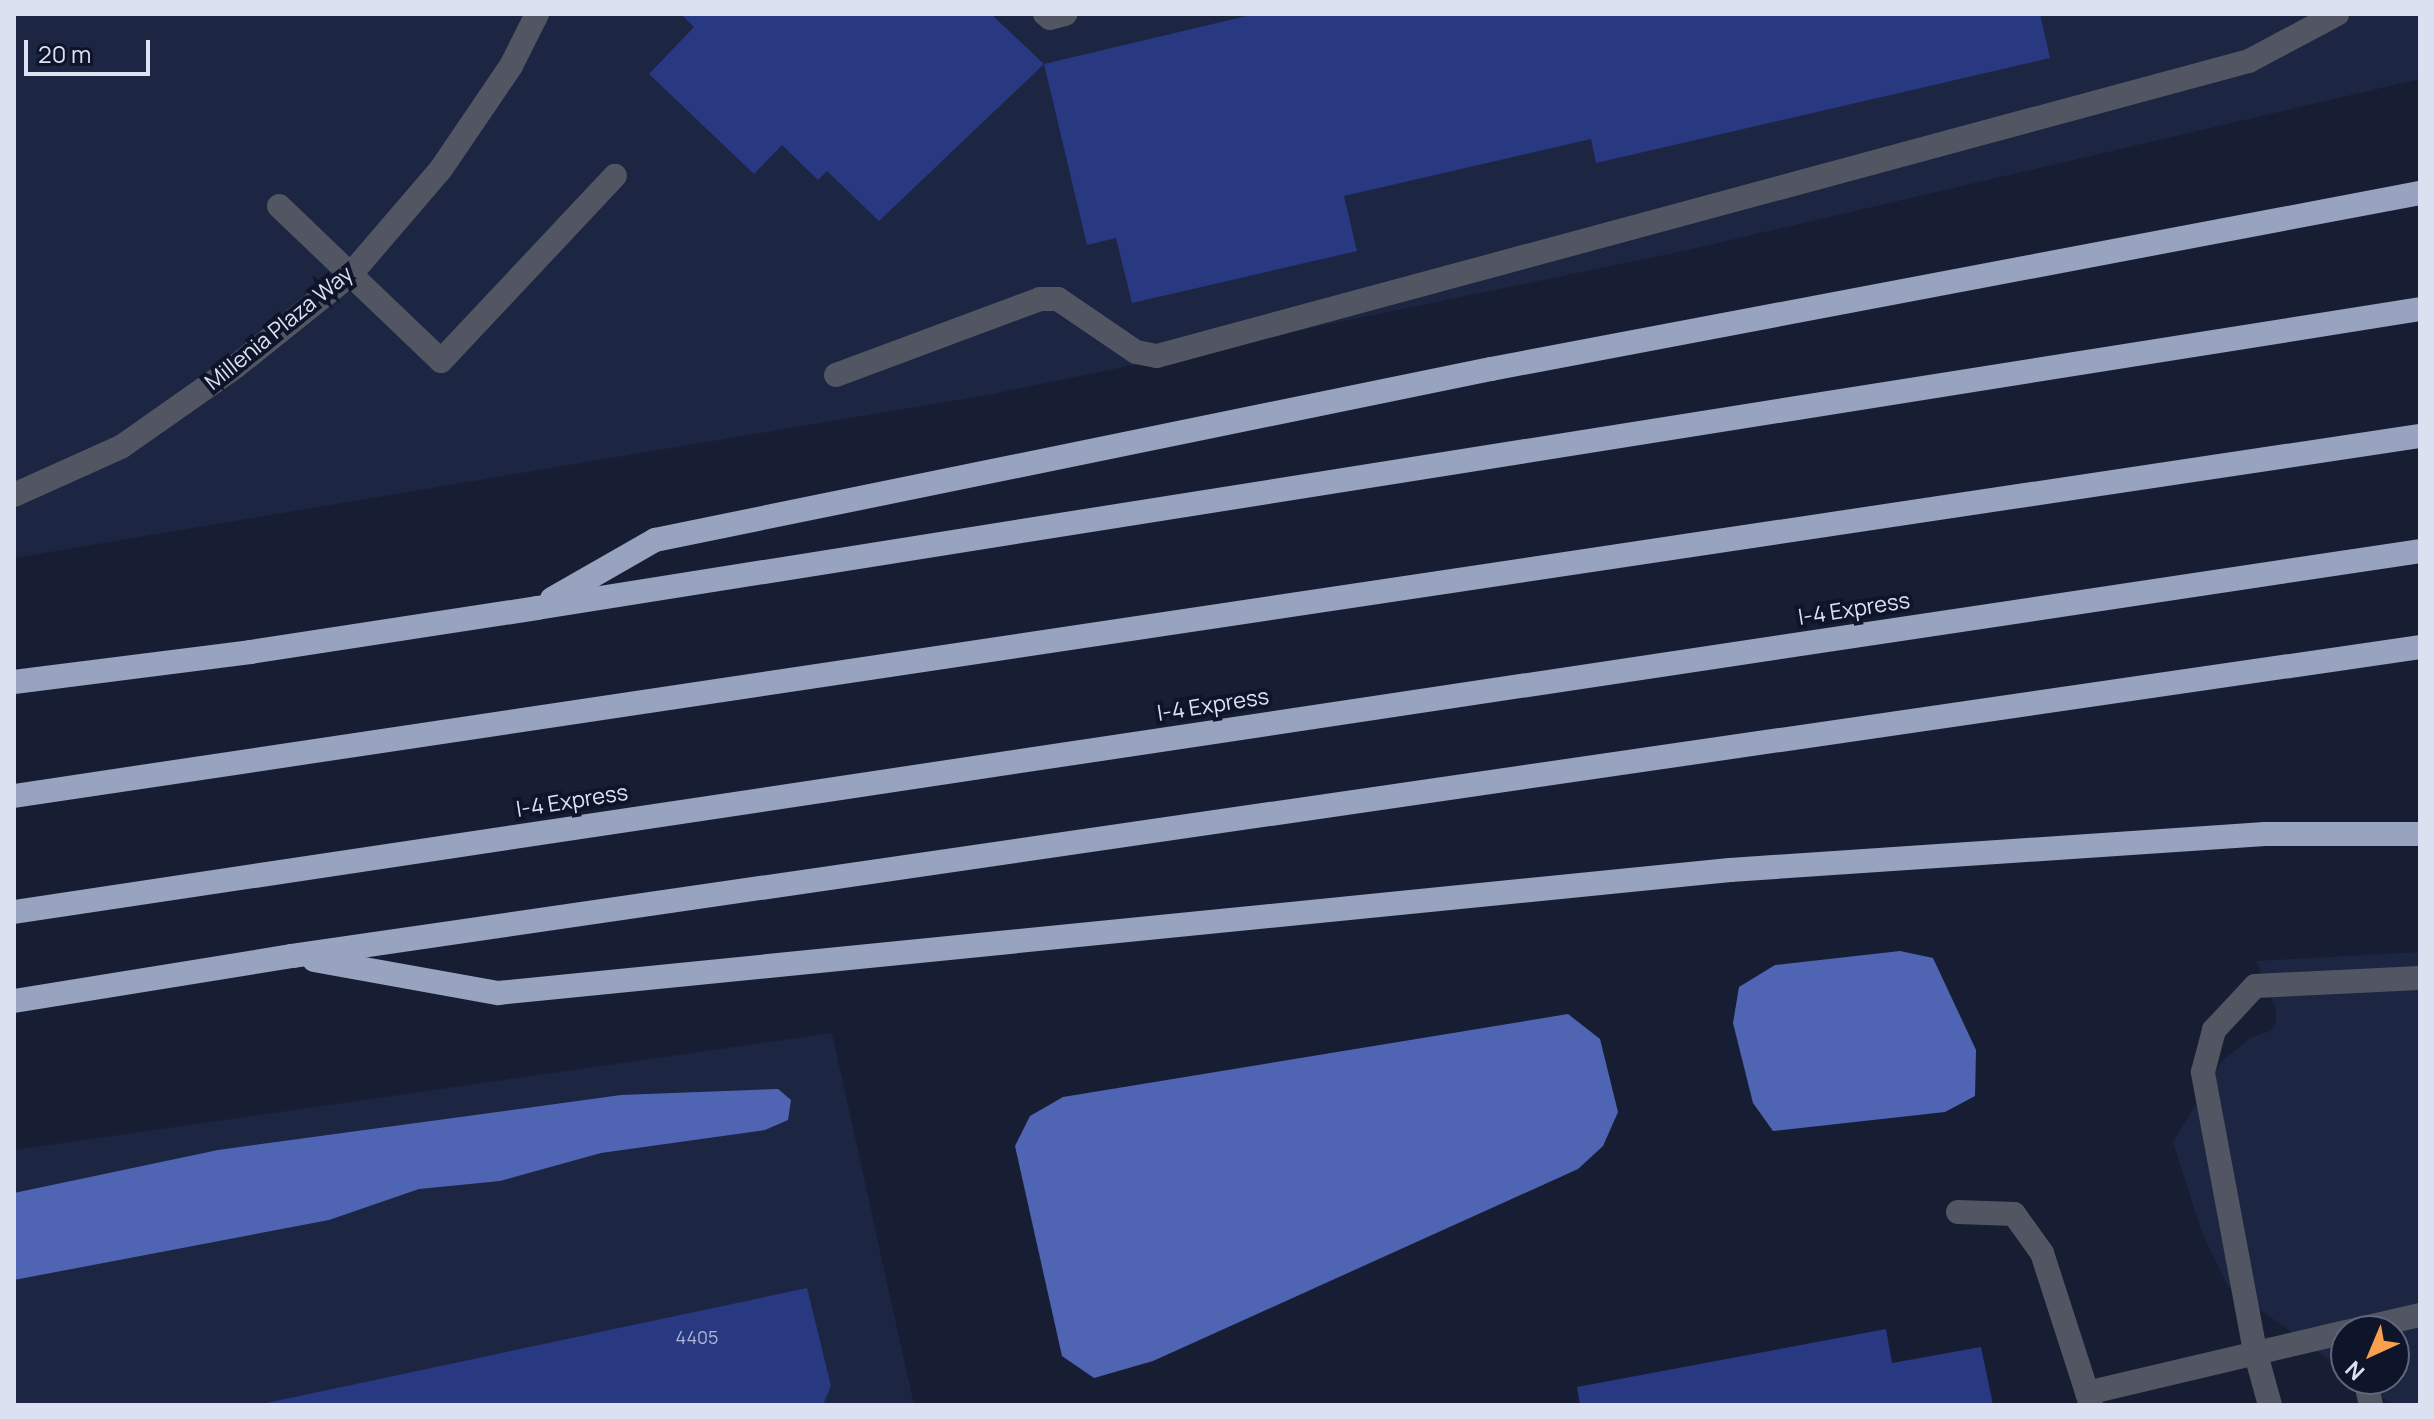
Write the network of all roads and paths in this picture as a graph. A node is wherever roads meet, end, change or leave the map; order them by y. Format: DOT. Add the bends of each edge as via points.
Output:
graph roads {
  1 [pos="537,14"];
  2 [pos="1045,14"];
  3 [pos="1065,14"];
  4 [pos="2337,14"];
  5 [pos="615,176"];
  6 [pos="2420,193"];
  7 [pos="279,206"];
  8 [pos="351,274"];
  9 [pos="2420,309"];
  10 [pos="836,375"];
  11 [pos="2420,436"];
  12 [pos="14,495"];
  13 [pos="2420,551"];
  14 [pos="537,608"];
  15 [pos="2420,647"];
  16 [pos="14,682"];
  17 [pos="14,796"];
  18 [pos="2420,834"];
  19 [pos="14,912"];
  20 [pos="292,956"];
  21 [pos="2420,978"];
  22 [pos="14,1001"];
  23 [pos="1958,1212"];
  24 [pos="2330,1335"];
  25 [pos="2255,1351"];
  26 [pos="2089,1399"];
  27 [pos="2270,1405"];
  1 -- 8 [label="street, Millenia Plaza Way" via="511,66 441,169"];
  2 -- 3 [label="street"];
  4 -- 10 [label="street" via="2249,61 1157,356 1136,352 1058,299 1040,299"];
  5 -- 8 [label="street" via="441,361"];
  6 -- 14 [label="highway" via="1491,369 655,540"];
  7 -- 8 [label="street"];
  8 -- 12 [label="street, Millenia Plaza Way" via="235,367 121,447"];
  9 -- 14 [label="highway"];
  11 -- 17 [label="highway"];
  13 -- 19 [label="highway, I-4 Express"];
  14 -- 16 [label="highway"];
  15 -- 20 [label="highway"];
  18 -- 20 [label="highway" via="2265,834 1730,870 498,993"];
  20 -- 22 [label="highway"];
  21 -- 25 [label="street" via="2255,986 2214,1030 2203,1072"];
  23 -- 26 [label="street" via="2014,1214 2042,1253"];
  24 -- 25 [label="street"];
  25 -- 26 [label="street"];
  25 -- 27 [label="street"];
}
